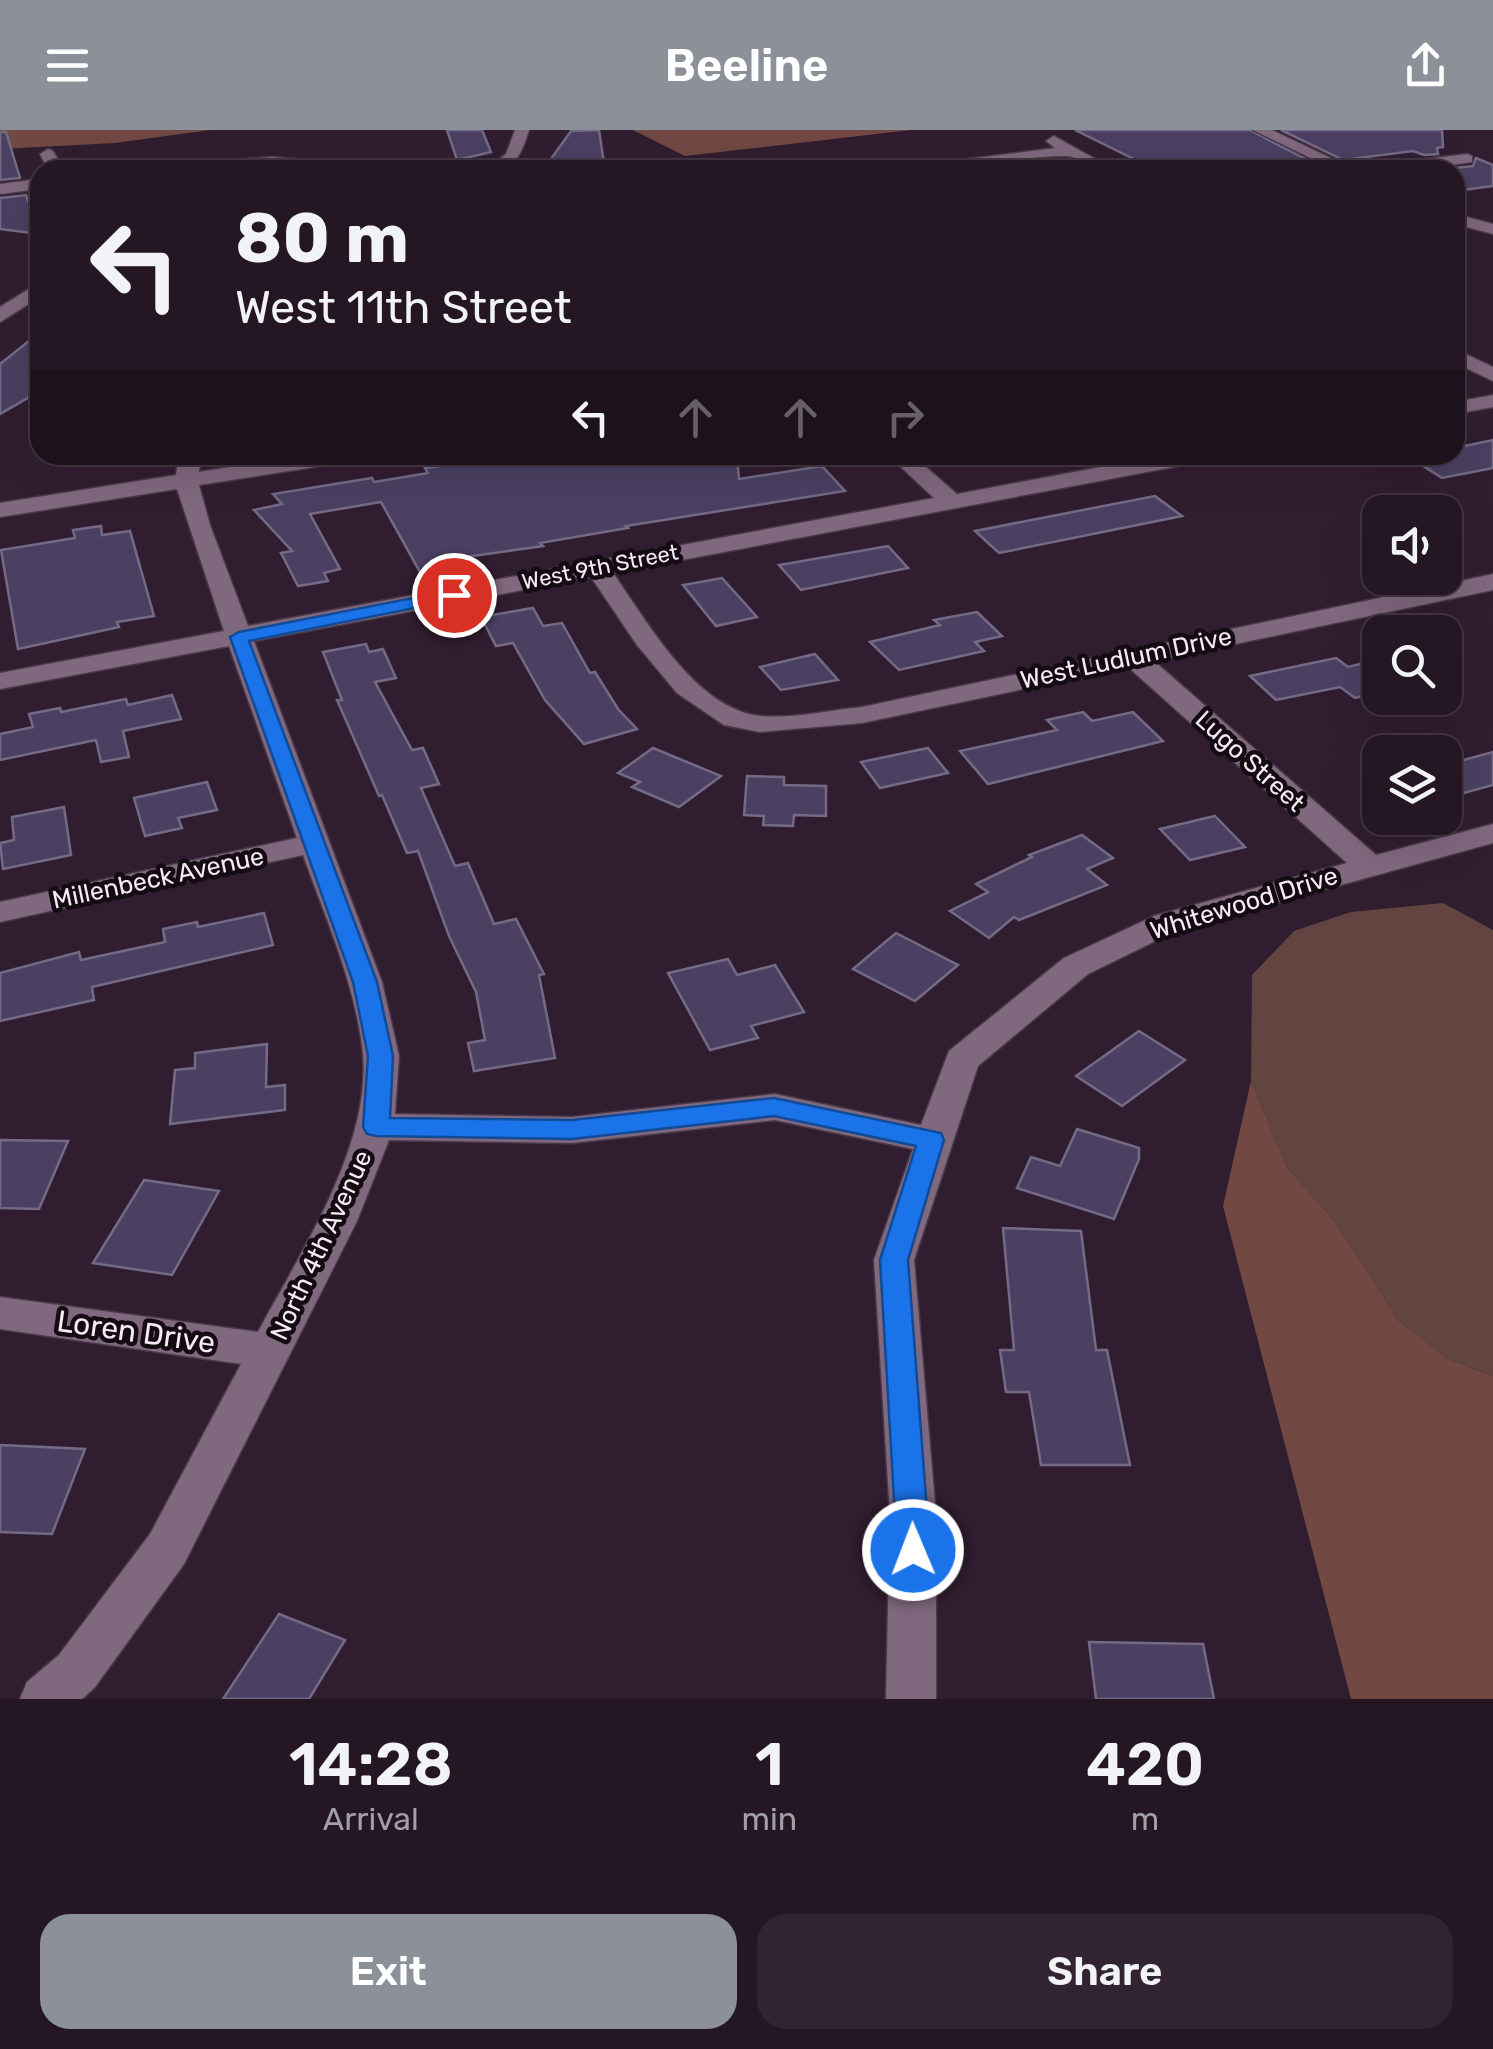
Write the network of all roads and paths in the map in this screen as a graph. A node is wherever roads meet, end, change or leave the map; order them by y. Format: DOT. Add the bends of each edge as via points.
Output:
graph roads {
  1 [pos="522,130"];
  2 [pos="1260,130"];
  3 [pos="1042,135"];
  4 [pos="1071,150"];
  5 [pos="1466,159"];
  6 [pos="508,160"];
  7 [pos="996,160"];
  8 [pos="1090,160"];
  9 [pos="1326,160"];
  10 [pos="1458,160"];
  11 [pos="30,185"];
  12 [pos="0,189"];
  13 [pos="1465,223"];
  14 [pos="1493,230"];
  15 [pos="30,295"];
  16 [pos="0,316"];
  17 [pos="1465,360"];
  18 [pos="1493,375"];
  19 [pos="1493,401"];
  20 [pos="1465,406"];
  21 [pos="225,465"];
  22 [pos="910,465"];
  23 [pos="1146,465"];
  24 [pos="188,468"];
  25 [pos="951,501"];
  26 [pos="0,510"];
  27 [pos="597,567"];
  28 [pos="1493,582"];
  29 [pos="239,637"];
  30 [pos="1132,656"];
  31 [pos="0,682"];
  32 [pos="1493,833"];
  33 [pos="316,843"];
  34 [pos="1368,865"];
  35 [pos="0,912"];
  36 [pos="376,1127"];
  37 [pos="931,1140"];
  38 [pos="0,1313"];
  39 [pos="272,1351"];
  40 [pos="45,1699"];
  41 [pos="911,1699"];
  1 -- 6 [label="street"];
  2 -- 9 [label="street"];
  3 -- 4 [label="street"];
  4 -- 7 [label="street"];
  4 -- 8 [label="street"];
  5 -- 10 [label="street"];
  11 -- 12 [label="street"];
  13 -- 14 [label="street"];
  15 -- 16 [label="street"];
  17 -- 18 [label="street"];
  19 -- 20 [label="street"];
  21 -- 24 [label="street"];
  22 -- 25 [label="street"];
  23 -- 25 [label="street, West 9th Street"];
  24 -- 26 [label="street"];
  24 -- 29 [label="street, North 4th Avenue" via="198,525"];
  25 -- 27 [label="street, West 9th Street"];
  27 -- 29 [label="street, West 9th Street"];
  27 -- 30 [label="street, West Ludlum Drive" via="690,694 730,718 758,724 862,715"];
  28 -- 30 [label="street, West Ludlum Drive"];
  29 -- 31 [label="street, West 9th Street"];
  29 -- 33 [label="street, North 4th Avenue"];
  30 -- 34 [label="street, Lugo Street"];
  32 -- 34 [label="street, Whitewood Drive"];
  33 -- 35 [label="street, Millenbeck Avenue"];
  33 -- 36 [label="street, North 4th Avenue" via="365,982 380,1056"];
  34 -- 37 [label="street, Whitewood Drive" via="1166,923 1076,966 962,1060"];
  36 -- 37 [label="street" via="572,1130 774,1107"];
  36 -- 39 [label="street, North 4th Avenue"];
  37 -- 41 [label="street, Whitewood Drive" via="894,1260 914,1515"];
  38 -- 39 [label="street, Loren Drive"];
  39 -- 40 [label="street, North 4th Avenue" via="167,1549 77,1671"];
}
